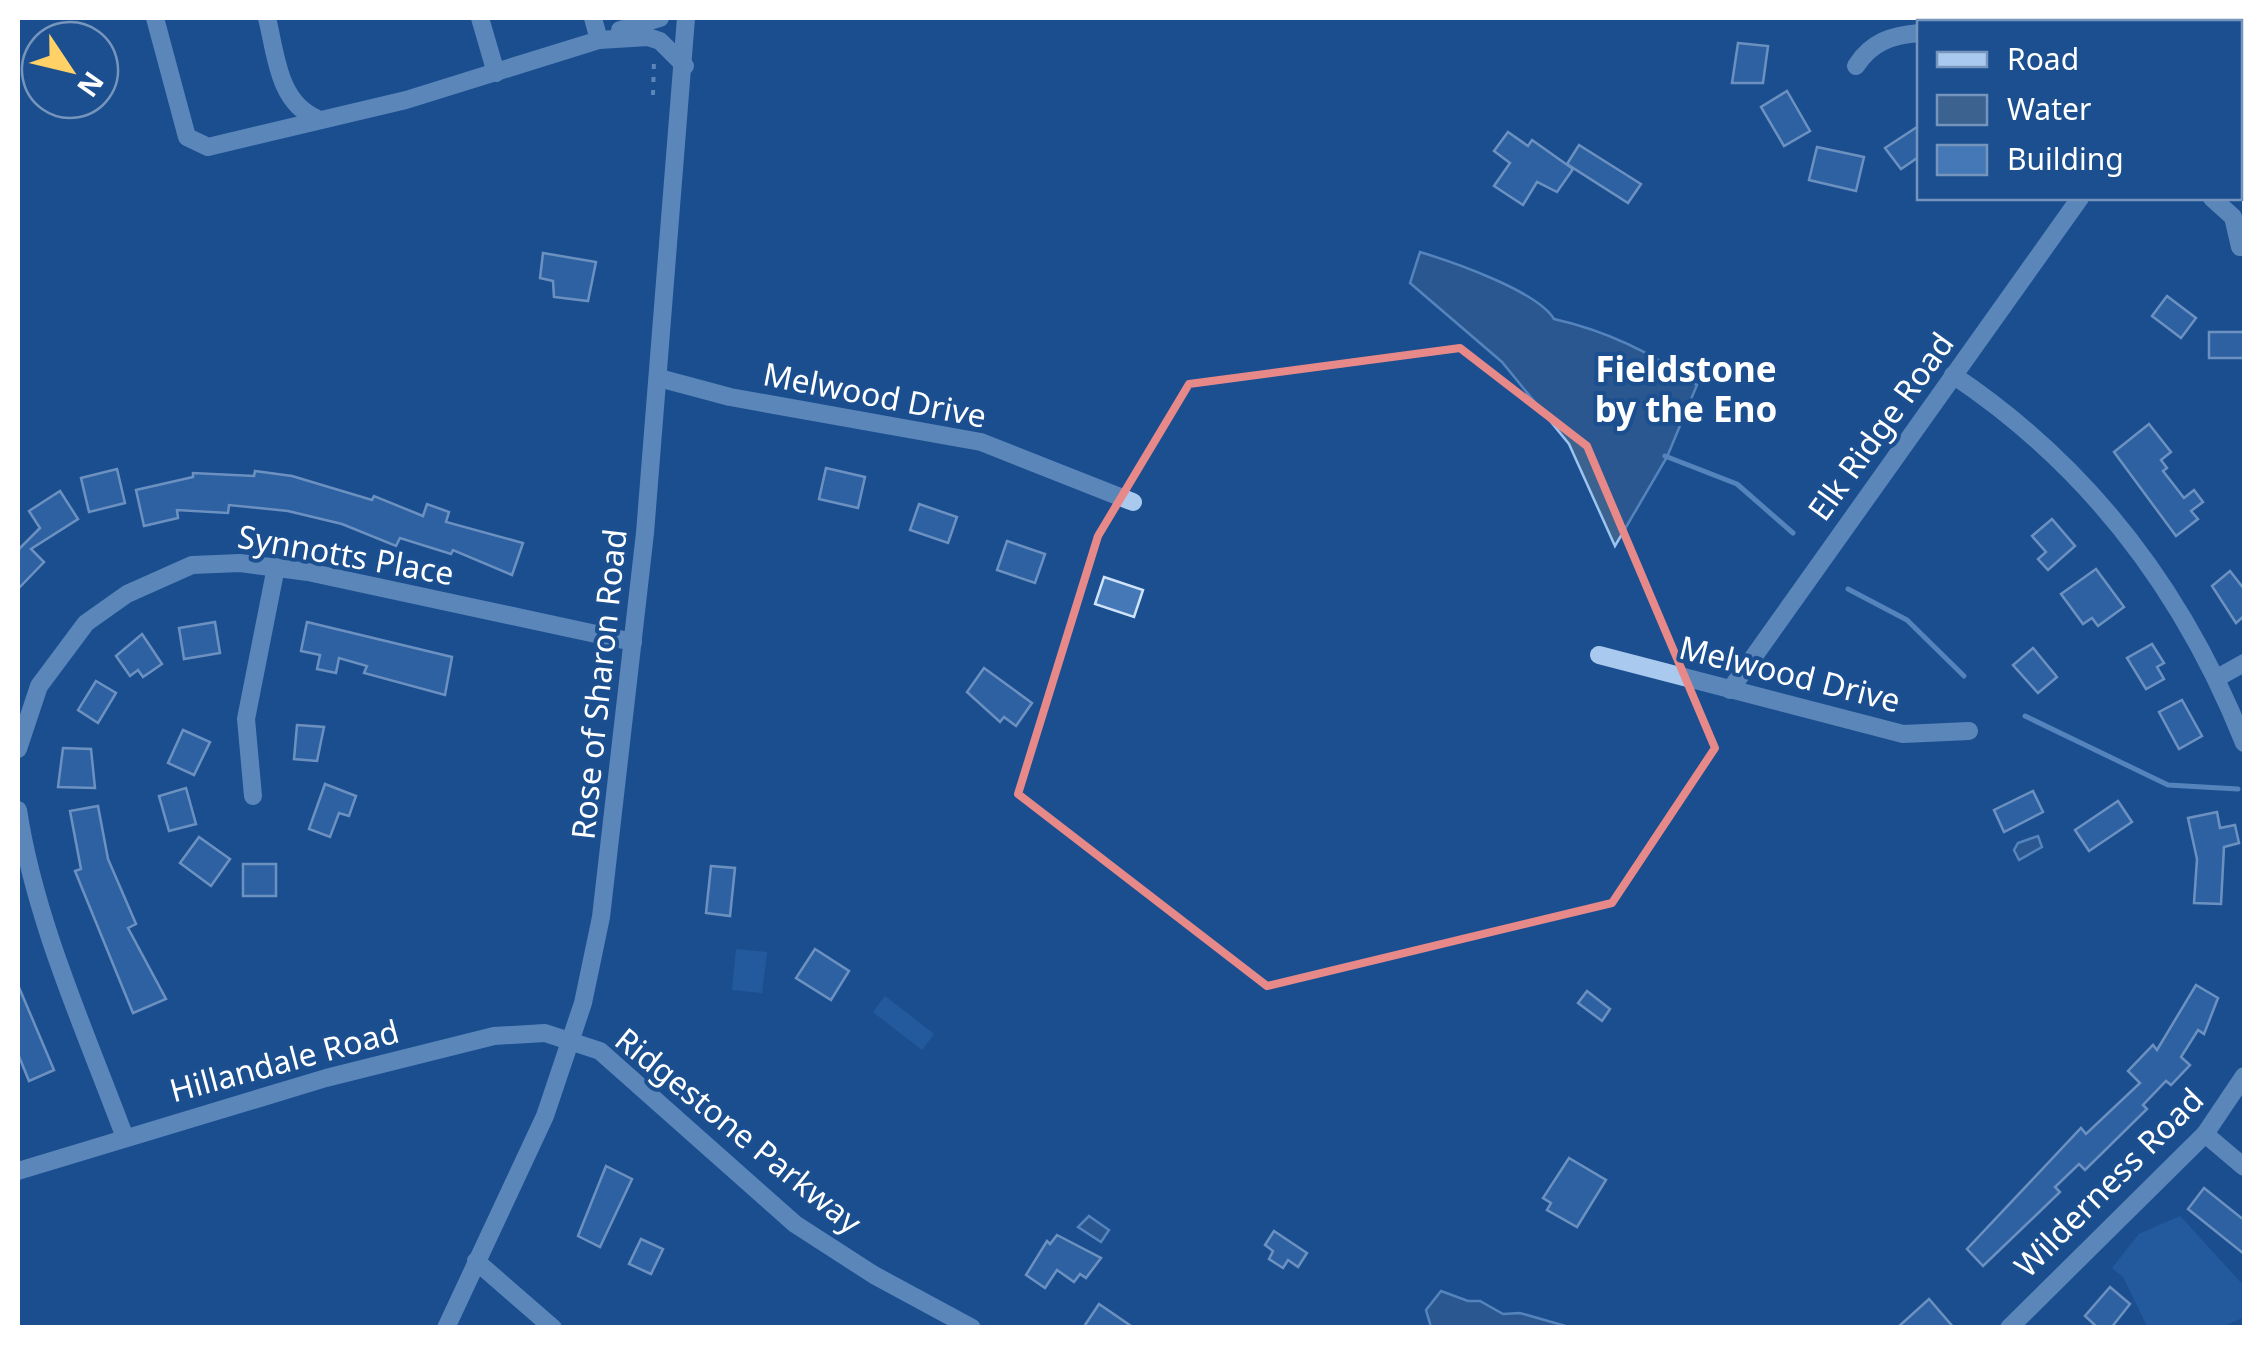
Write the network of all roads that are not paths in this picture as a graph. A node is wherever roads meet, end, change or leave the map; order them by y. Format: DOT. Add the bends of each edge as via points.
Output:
graph roads {
  1 [pos="155,18"];
  2 [pos="266,18"];
  3 [pos="480,18"];
  4 [pos="593,18"];
  5 [pos="660,18"];
  6 [pos="686,18"];
  7 [pos="1917,34"];
  8 [pos="603,40"];
  9 [pos="684,66"];
  10 [pos="1856,66"];
  11 [pos="496,74"];
  12 [pos="316,118"];
  13 [pos="2079,200"];
  14 [pos="2214,200"];
  15 [pos="2240,247"];
  16 [pos="1953,375"];
  17 [pos="658,378"];
  18 [pos="1133,502"];
  19 [pos="276,567"];
  20 [pos="633,642"];
  21 [pos="1599,654"];
  22 [pos="2244,663"];
  23 [pos="2217,678"];
  24 [pos="1730,690"];
  25 [pos="1969,731"];
  26 [pos="2244,743"];
  27 [pos="18,749"];
  28 [pos="252,796"];
  29 [pos="18,810"];
  30 [pos="571,1041"];
  31 [pos="2244,1076"];
  32 [pos="2204,1134"];
  33 [pos="124,1135"];
  34 [pos="2244,1167"];
  35 [pos="18,1171"];
  36 [pos="476,1262"];
  37 [pos="446,1328"];
  38 [pos="554,1328"];
  39 [pos="972,1328"];
  40 [pos="2009,1328"];
  1 -- 12 [label="street" via="187,137 195,144 208,148"];
  2 -- 12 [label="street" via="287,94 299,111"];
  3 -- 11 [label="street"];
  4 -- 8 [label="street"];
  5 -- 8 [label="street"];
  6 -- 9 [label="street, Rose of Sharon Road"];
  7 -- 10 [label="street" via="1879,42"];
  8 -- 9 [label="street" via="648,36"];
  8 -- 11 [label="street"];
  9 -- 17 [label="street, Rose of Sharon Road"];
  11 -- 12 [label="street"];
  13 -- 16 [label="street, Elk Ridge Road"];
  14 -- 15 [label="street" via="2233,217"];
  16 -- 23 [label="street" via="2044,444 2136,544"];
  16 -- 24 [label="street, Elk Ridge Road"];
  17 -- 18 [label="street, Melwood Drive" via="981,442"];
  17 -- 20 [label="street, Rose of Sharon Road"];
  19 -- 20 [label="street, Synnotts Place"];
  19 -- 27 [label="street, Synnotts Place" via="192,565 104,609 51,667"];
  19 -- 28 [label="street" via="246,719"];
  20 -- 30 [label="street, Rose of Sharon Road" via="601,916"];
  21 -- 24 [label="street, Melwood Drive"];
  22 -- 23 [label="street"];
  23 -- 26 [label="street"];
  24 -- 25 [label="street, Melwood Drive" via="1903,734"];
  29 -- 33 [label="street" via="40,906"];
  30 -- 33 [label="street, Hillandale Road" via="545,1034 494,1036"];
  30 -- 36 [label="street, Rose of Sharon Road" via="545,1116"];
  30 -- 39 [label="street, Ridgestone Parkway" via="600,1051 795,1224"];
  31 -- 32 [label="street, Wilderness Road"];
  32 -- 34 [label="street"];
  32 -- 40 [label="street, Wilderness Road"];
  33 -- 35 [label="street, Hillandale Road"];
  36 -- 37 [label="street, Rose of Sharon Road"];
  36 -- 38 [label="street"];
}
